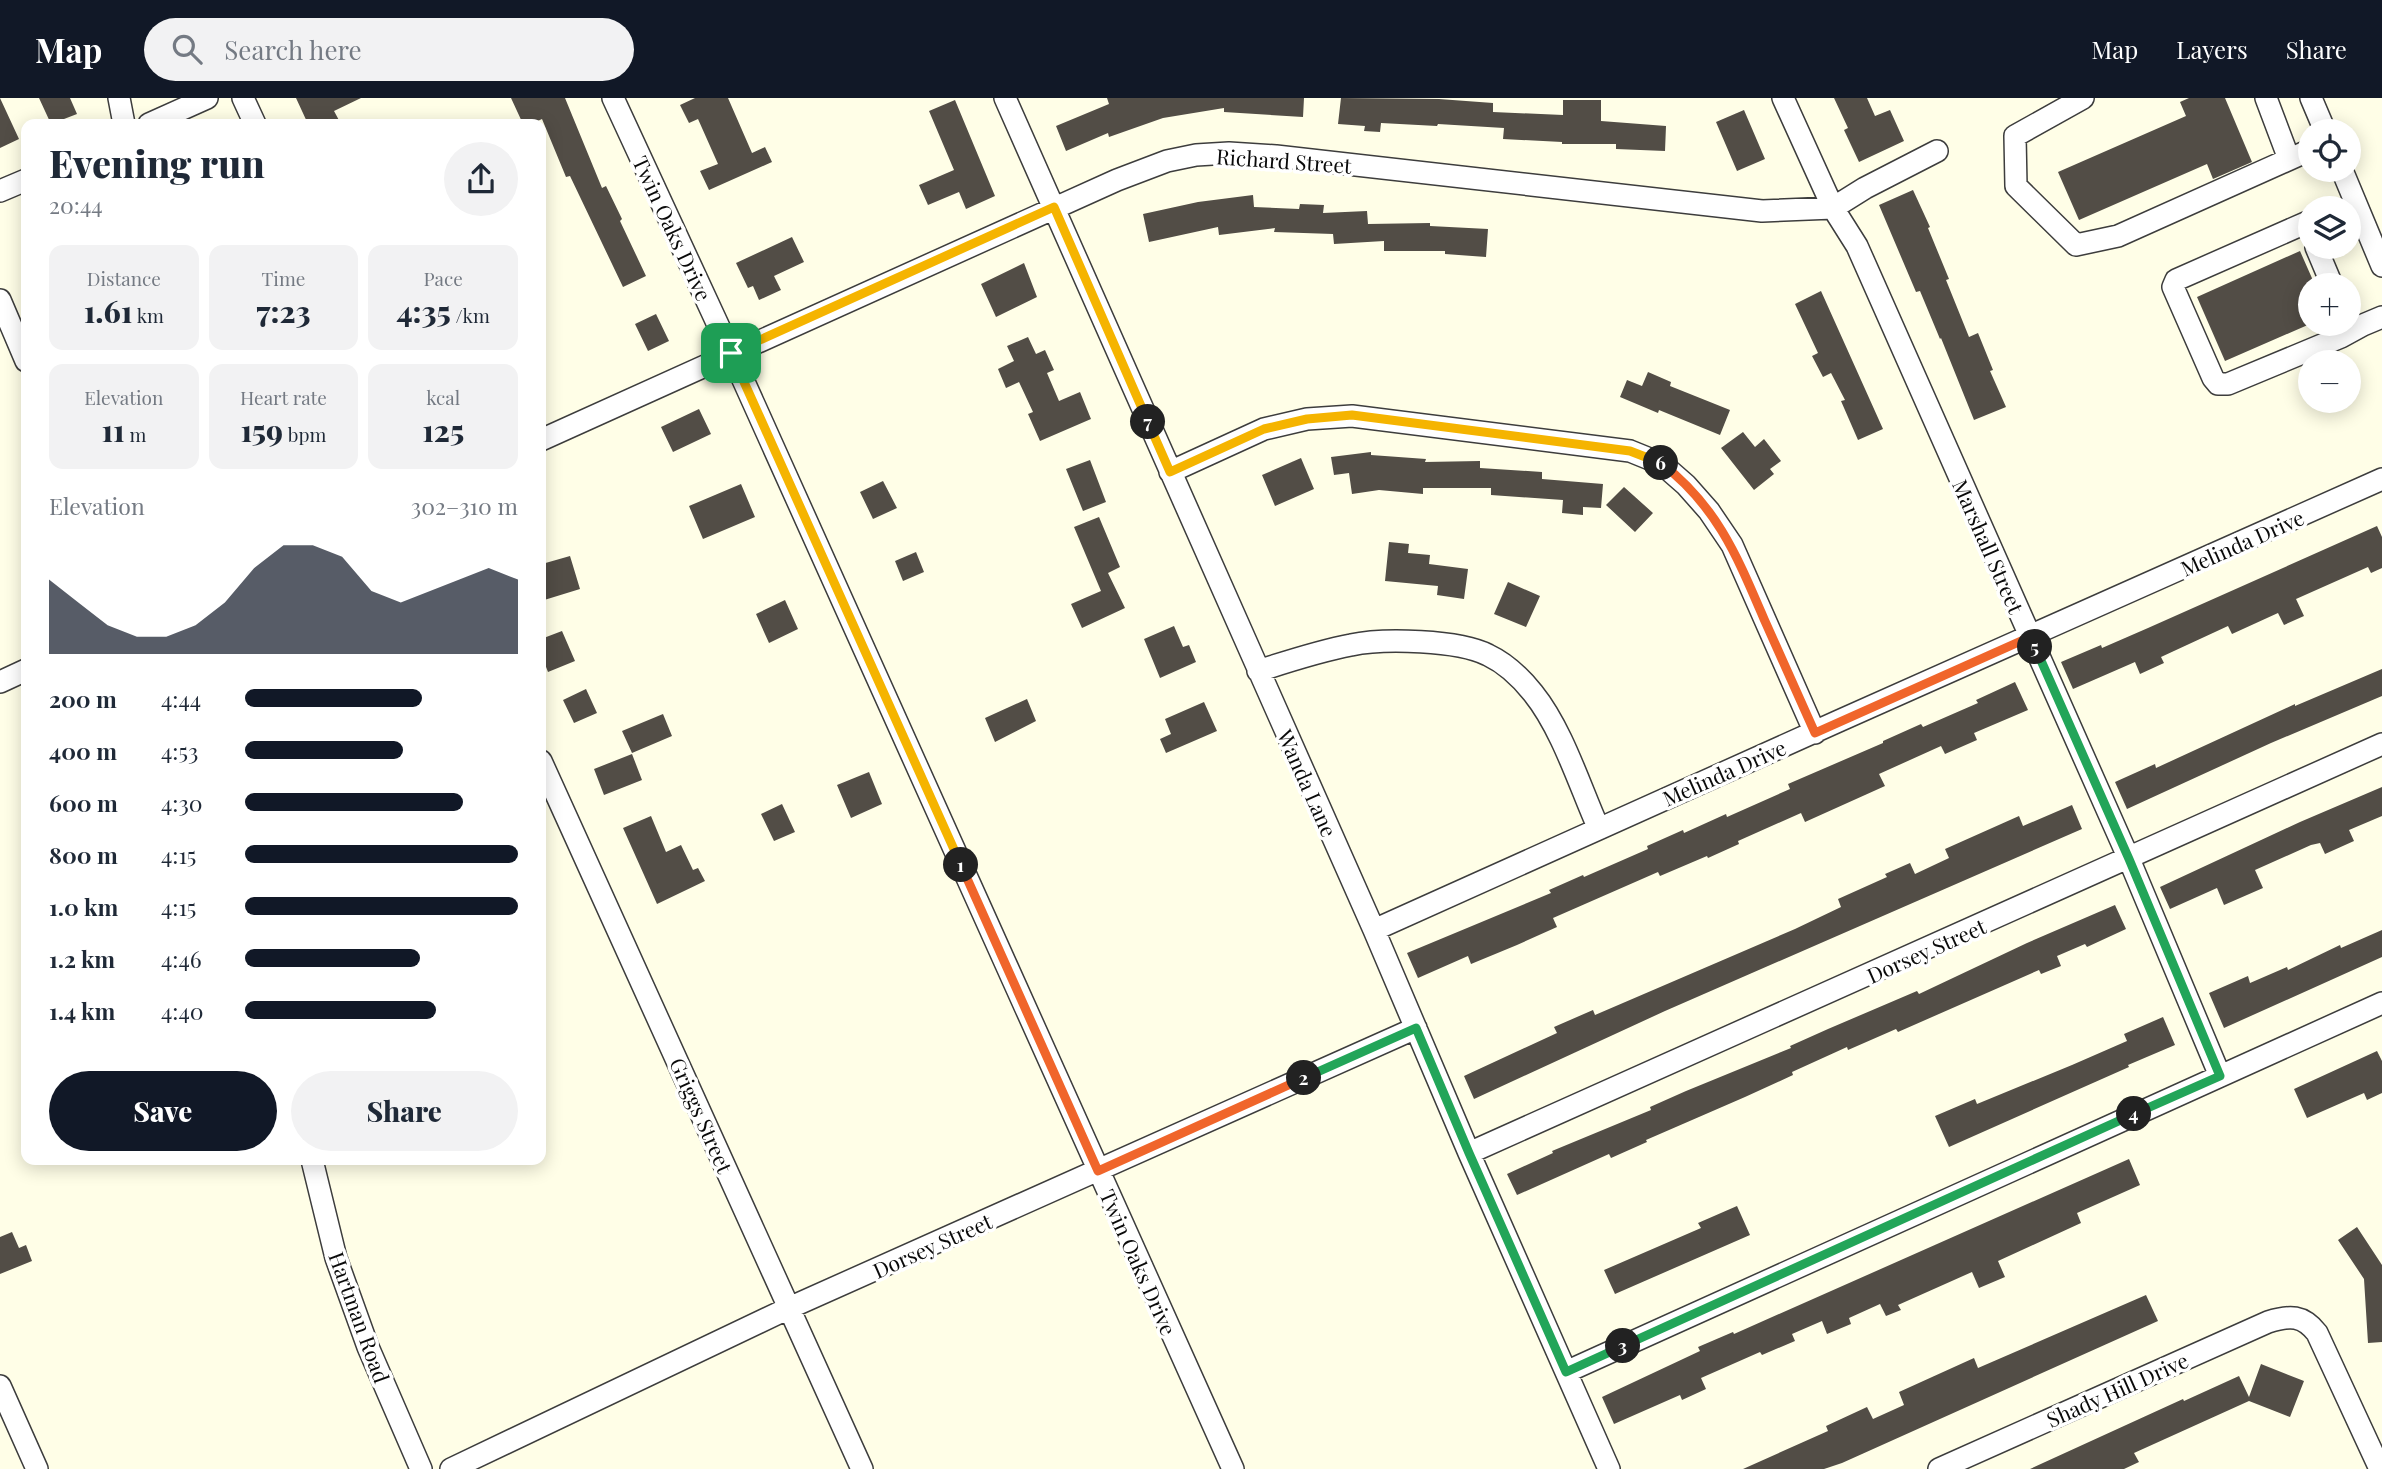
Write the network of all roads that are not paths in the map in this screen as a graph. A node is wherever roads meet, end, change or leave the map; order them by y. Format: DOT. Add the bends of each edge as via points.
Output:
graph roads {
  1 [pos="119,98"];
  2 [pos="207,98"];
  3 [pos="243,98"];
  4 [pos="613,98"];
  5 [pos="1005,98"];
  6 [pos="1783,98"];
  7 [pos="2083,98"];
  8 [pos="2266,98"];
  9 [pos="2311,98"];
  10 [pos="123,119"];
  11 [pos="160,119"];
  12 [pos="253,119"];
  13 [pos="2320,119"];
  14 [pos="1937,151"];
  15 [pos="2298,155"];
  16 [pos="2289,159"];
  17 [pos="21,182"];
  18 [pos="0,191"];
  19 [pos="1054,207"];
  20 [pos="1833,208"];
  21 [pos="2361,229"];
  22 [pos="2298,230"];
  23 [pos="2382,266"];
  24 [pos="0,300"];
  25 [pos="2382,317"];
  26 [pos="2361,323"];
  27 [pos="2329,336"];
  28 [pos="21,349"];
  29 [pos="731,353"];
  30 [pos="546,438"];
  31 [pos="1170,472"];
  32 [pos="2382,479"];
  33 [pos="2030,637"];
  34 [pos="1258,671"];
  35 [pos="21,672"];
  36 [pos="0,682"];
  37 [pos="1815,733"];
  38 [pos="2382,744"];
  39 [pos="546,772"];
  40 [pos="1598,827"];
  41 [pos="2129,859"];
  42 [pos="1374,930"];
  43 [pos="2382,1003"];
  44 [pos="1416,1028"];
  45 [pos="2220,1076"];
  46 [pos="1469,1153"];
  47 [pos="313,1165"];
  48 [pos="1098,1171"];
  49 [pos="789,1308"];
  50 [pos="1566,1372"];
  51 [pos="0,1386"];
  52 [pos="37,1469"];
  53 [pos="421,1469"];
  54 [pos="451,1469"];
  55 [pos="862,1469"];
  56 [pos="1233,1469"];
  57 [pos="1609,1469"];
  58 [pos="1939,1469"];
  59 [pos="2380,1469"];
  1 -- 10 [label="street"];
  2 -- 11 [label="street"];
  3 -- 12 [label="street"];
  4 -- 29 [label="street, Twin Oaks Drive"];
  5 -- 19 [label="street, Wanda Lane"];
  6 -- 20 [label="street, Marshall Street"];
  7 -- 16 [label="street" via="2015,136 2016,186 2076,245 2118,236"];
  8 -- 16 [label="street"];
  9 -- 13 [label="street"];
  14 -- 20 [label="street"];
  15 -- 16 [label="street"];
  17 -- 18 [label="street"];
  19 -- 20 [label="street, Richard Street" via="1167,161 1228,153 1762,211"];
  19 -- 29 [label="street, Richard Street"];
  19 -- 31 [label="street, Wanda Lane"];
  20 -- 33 [label="street, Marshall Street" via="1857,246"];
  21 -- 23 [label="street"];
  22 -- 27 [label="street" via="2184,275 2173,287 2218,384 2228,384"];
  24 -- 28 [label="street"];
  25 -- 26 [label="street"];
  29 -- 30 [label="street, Richard Street"];
  29 -- 48 [label="street, Twin Oaks Drive"];
  31 -- 34 [label="street, Wanda Lane"];
  31 -- 37 [label="street" via="1264,429 1352,415 1630,451 1662,464 1686,485 1732,545"];
  32 -- 33 [label="street, Melinda Drive"];
  33 -- 37 [label="street, Melinda Drive"];
  33 -- 41 [label="street, Marshall Street"];
  34 -- 40 [label="street" via="1354,644 1397,641 1458,646 1487,654 1514,671 1534,693"];
  34 -- 42 [label="street, Wanda Lane"];
  35 -- 36 [label="street"];
  37 -- 40 [label="street, Melinda Drive"];
  38 -- 41 [label="street, Dorsey Street"];
  39 -- 49 [label="street, Griggs Street"];
  40 -- 42 [label="street, Melinda Drive"];
  41 -- 45 [label="street, Marshall Street"];
  41 -- 46 [label="street, Dorsey Street"];
  42 -- 44 [label="street, Wanda Lane"];
  43 -- 45 [label="street"];
  44 -- 46 [label="street, Wanda Lane"];
  44 -- 48 [label="street, Dorsey Street"];
  45 -- 50 [label="street"];
  46 -- 50 [label="street, Wanda Lane"];
  47 -- 53 [label="street, Hartman Road" via="336,1258 368,1347"];
  48 -- 49 [label="street, Dorsey Street"];
  48 -- 56 [label="street, Twin Oaks Drive"];
  49 -- 54 [label="street, Dorsey Street"];
  49 -- 55 [label="street, Griggs Street"];
  50 -- 57 [label="street, Wanda Lane"];
  51 -- 52 [label="street"];
  58 -- 59 [label="street, Shady Hill Drive" via="2282,1317 2309,1322 2317,1333"];
}
